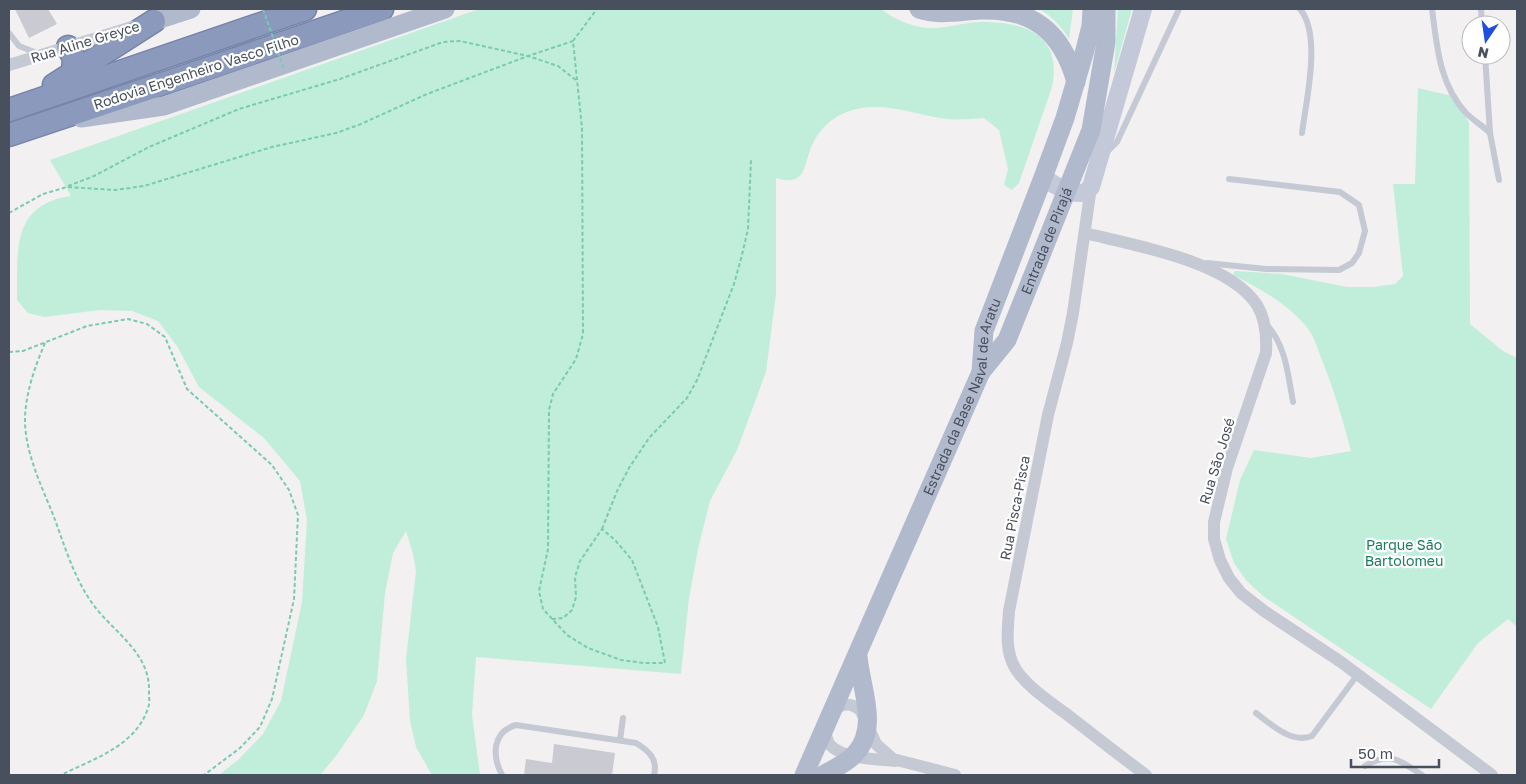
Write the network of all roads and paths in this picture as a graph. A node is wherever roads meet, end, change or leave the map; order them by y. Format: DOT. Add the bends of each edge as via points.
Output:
graph roads {
  1 [pos="190,9"];
  2 [pos="263,9"];
  3 [pos="305,9"];
  4 [pos="382,9"];
  5 [pos="445,9"];
  6 [pos="597,9"];
  7 [pos="919,9"];
  8 [pos="1092,9"];
  9 [pos="1106,9"];
  10 [pos="1143,9"];
  11 [pos="1179,9"];
  12 [pos="1300,9"];
  13 [pos="1432,9"];
  14 [pos="162,16"];
  15 [pos="9,33"];
  16 [pos="573,41"];
  17 [pos="68,47"];
  18 [pos="43,55"];
  19 [pos="528,56"];
  20 [pos="1486,65"];
  21 [pos="9,66"];
  22 [pos="284,69"];
  23 [pos="73,73"];
  24 [pos="577,81"];
  25 [pos="1076,82"];
  26 [pos="16,107"];
  27 [pos="40,124"];
  28 [pos="1490,133"];
  29 [pos="1302,134"];
  30 [pos="9,135"];
  31 [pos="751,160"];
  32 [pos="1099,160"];
  33 [pos="1044,175"];
  34 [pos="1229,179"];
  35 [pos="1499,180"];
  36 [pos="67,187"];
  37 [pos="1091,187"];
  38 [pos="1068,190"];
  39 [pos="9,213"];
  40 [pos="1085,233"];
  41 [pos="1187,260"];
  42 [pos="1265,323"];
  43 [pos="46,342"];
  44 [pos="9,352"];
  45 [pos="981,372"];
  46 [pos="1293,402"];
  47 [pos="602,530"];
  48 [pos="552,619"];
  49 [pos="858,655"];
  50 [pos="1358,674"];
  51 [pos="833,711"];
  52 [pos="1256,714"];
  53 [pos="623,718"];
  54 [pos="867,724"];
  55 [pos="825,730"];
  56 [pos="620,740"];
  57 [pos="854,756"];
  58 [pos="904,762"];
  59 [pos="1364,766"];
  60 [pos="61,775"];
  61 [pos="204,775"];
  62 [pos="502,775"];
  63 [pos="654,775"];
  64 [pos="804,775"];
  65 [pos="823,775"];
  66 [pos="955,775"];
  67 [pos="1146,775"];
  68 [pos="1422,775"];
  69 [pos="1492,775"];
  1 -- 14 [label="main road, Rua Aline Greyce"];
  2 -- 22 [label="path, bridge"];
  3 -- 26 [label="highway, Rodovia Engenheiro Vasco Filho"];
  4 -- 27 [label="highway, Rodovia Engenheiro Vasco Filho"];
  5 -- 27 [label="main road" via="164,106"];
  6 -- 16 [label="path"];
  7 -- 25 [label="main road" via="938,13 995,10 1027,18 1045,28 1063,48"];
  8 -- 25 [label="main road, Estrada da Base Naval de Aratu" via="1091,26"];
  9 -- 38 [label="main road" via="1106,42 1091,130"];
  10 -- 32 [label="street, Entrada de Pirajá"];
  11 -- 32 [label="lane" via="1117,142"];
  12 -- 29 [label="lane" via="1308,20 1311,35"];
  13 -- 28 [label="lane" via="1440,62 1449,90 1466,113"];
  14 -- 17 [label="street, Rua Aline Greyce"];
  14 -- 23 [label="highway"];
  15 -- 18 [label="lane" via="18,46"];
  16 -- 19 [label="path"];
  16 -- 24 [label="path"];
  17 -- 18 [label="street, Rua Aline Greyce"];
  17 -- 23 [label="highway" via="74,58"];
  18 -- 21 [label="street, Rua Aline Greyce"];
  19 -- 24 [label="path" via="558,66"];
  19 -- 36 [label="path" via="336,133 272,147 144,186 115,190"];
  19 -- 36 [label="path" via="460,41 443,42 340,79 239,109 149,147"];
  20 -- 28 [label="lane"];
  23 -- 26 [label="highway"];
  24 -- 48 [label="path" via="582,128 583,334 576,360 553,394 550,410 548,549 539,591 543,609"];
  25 -- 33 [label="main road, Estrada da Base Naval de Aratu"];
  27 -- 30 [label="highway, Rodovia Engenheiro Vasco Filho"];
  28 -- 35 [label="lane"];
  31 -- 47 [label="path" via="748,229 742,255 697,380 687,398 649,438 629,468"];
  32 -- 37 [label="street, Entrada de Pirajá"];
  33 -- 38 [label="street" via="1050,182"];
  33 -- 45 [label="main road, Estrada da Base Naval de Aratu" via="984,331"];
  34 -- 41 [label="lane" via="1340,192 1359,205 1365,231 1359,253 1352,263 1339,270 1266,269"];
  36 -- 39 [label="path" via="43,194"];
  37 -- 38 [label="street, Entrada de Pirajá" via="1078,194"];
  37 -- 40 [label="street, Rua Pisca-Pisca"];
  38 -- 45 [label="main road, Entrada de Pirajá" via="1007,340"];
  40 -- 41 [label="street, Rua São José"];
  40 -- 67 [label="street, Rua Pisca-Pisca" via="1073,313 1048,415 1009,611 1007,636 1013,664 1021,676"];
  41 -- 42 [label="street, Rua São José" via="1212,270 1247,293 1258,306"];
  42 -- 46 [label="lane" via="1280,343"];
  42 -- 50 [label="street, Rua São José" via="1266,353 1227,468 1214,522 1214,539 1220,560 1241,593 1264,612"];
  43 -- 44 [label="path" via="23,351"];
  43 -- 60 [label="path" via="33,373 28,397 25,419 28,444 78,579 94,606 130,644 145,666 150,684 149,706 141,724 128,738"];
  43 -- 61 [label="path" via="87,326 128,319 147,324 165,337 187,389 272,465 289,490 298,515 294,599 272,699 260,727 240,748"];
  45 -- 49 [label="main road, Estrada da Base Naval de Aratu"];
  47 -- 48 [label="path" via="580,560 572,610 563,618"];
  47 -- 48 [label="path" via="632,560 658,627 665,663 621,660 588,648 567,635"];
  49 -- 51 [label="main road, Estrada da Base Naval de Aratu"];
  49 -- 54 [label="main road" via="859,673 867,699"];
  50 -- 52 [label="lane" via="1312,736 1303,740 1290,736"];
  50 -- 69 [label="street, Rua São José"];
  51 -- 54 [label="street" via="840,706 852,705 861,712"];
  51 -- 55 [label="main road, Estrada da Base Naval de Aratu"];
  53 -- 56 [label="lane"];
  54 -- 57 [label="main road" via="864,739"];
  54 -- 58 [label="street" via="876,744 893,759"];
  55 -- 57 [label="street" via="830,745"];
  55 -- 64 [label="main road, Estrada da Base Naval de Aratu"];
  56 -- 62 [label="lane" via="516,725 506,728 500,735 495,753"];
  56 -- 63 [label="lane" via="636,743 646,750 653,758"];
  57 -- 58 [label="street"];
  57 -- 65 [label="main road"];
  58 -- 66 [label="street"];
  59 -- 68 [label="lane" via="1377,759 1390,758"];
}
